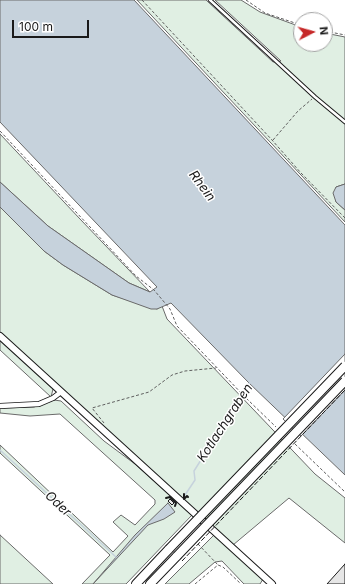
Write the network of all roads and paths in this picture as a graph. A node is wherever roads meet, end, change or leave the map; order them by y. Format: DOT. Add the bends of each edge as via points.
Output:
graph roads {
  1 [pos="142,0"];
  2 [pos="210,0"];
  3 [pos="246,0"];
  4 [pos="293,22"];
  5 [pos="333,33"];
  6 [pos="345,35"];
  7 [pos="315,97"];
  8 [pos="345,122"];
  9 [pos="0,131"];
  10 [pos="272,140"];
  11 [pos="345,218"];
  12 [pos="0,336"];
  13 [pos="345,366"];
  14 [pos="217,368"];
  15 [pos="345,381"];
  16 [pos="61,392"];
  17 [pos="0,406"];
  18 [pos="92,408"];
  19 [pos="278,429"];
  20 [pos="295,444"];
  21 [pos="345,492"];
  22 [pos="197,542"];
  23 [pos="218,566"];
  24 [pos="136,584"];
  25 [pos="150,584"];
  26 [pos="195,584"];
  27 [pos="241,584"];
  28 [pos="272,584"];
  1 -- 10 [label="path"];
  2 -- 7 [label="lane"];
  3 -- 4 [label="path" via="265,13"];
  5 -- 6 [label="path"];
  7 -- 8 [label="lane"];
  7 -- 10 [label="path" via="298,110"];
  9 -- 14 [label="path" via="136,276 154,290 170,309 177,326"];
  10 -- 11 [label="path"];
  12 -- 16 [label="street"];
  13 -- 24 [label="highway, bridge"];
  14 -- 18 [label="path" via="172,375 150,392"];
  14 -- 19 [label="path"];
  15 -- 25 [label="highway, bridge"];
  16 -- 17 [label="street" via="39,404"];
  16 -- 28 [label="street"];
  20 -- 21 [label="path"];
  22 -- 23 [label="path"];
  23 -- 26 [label="path"];
  23 -- 27 [label="path" via="223,566"];
}
